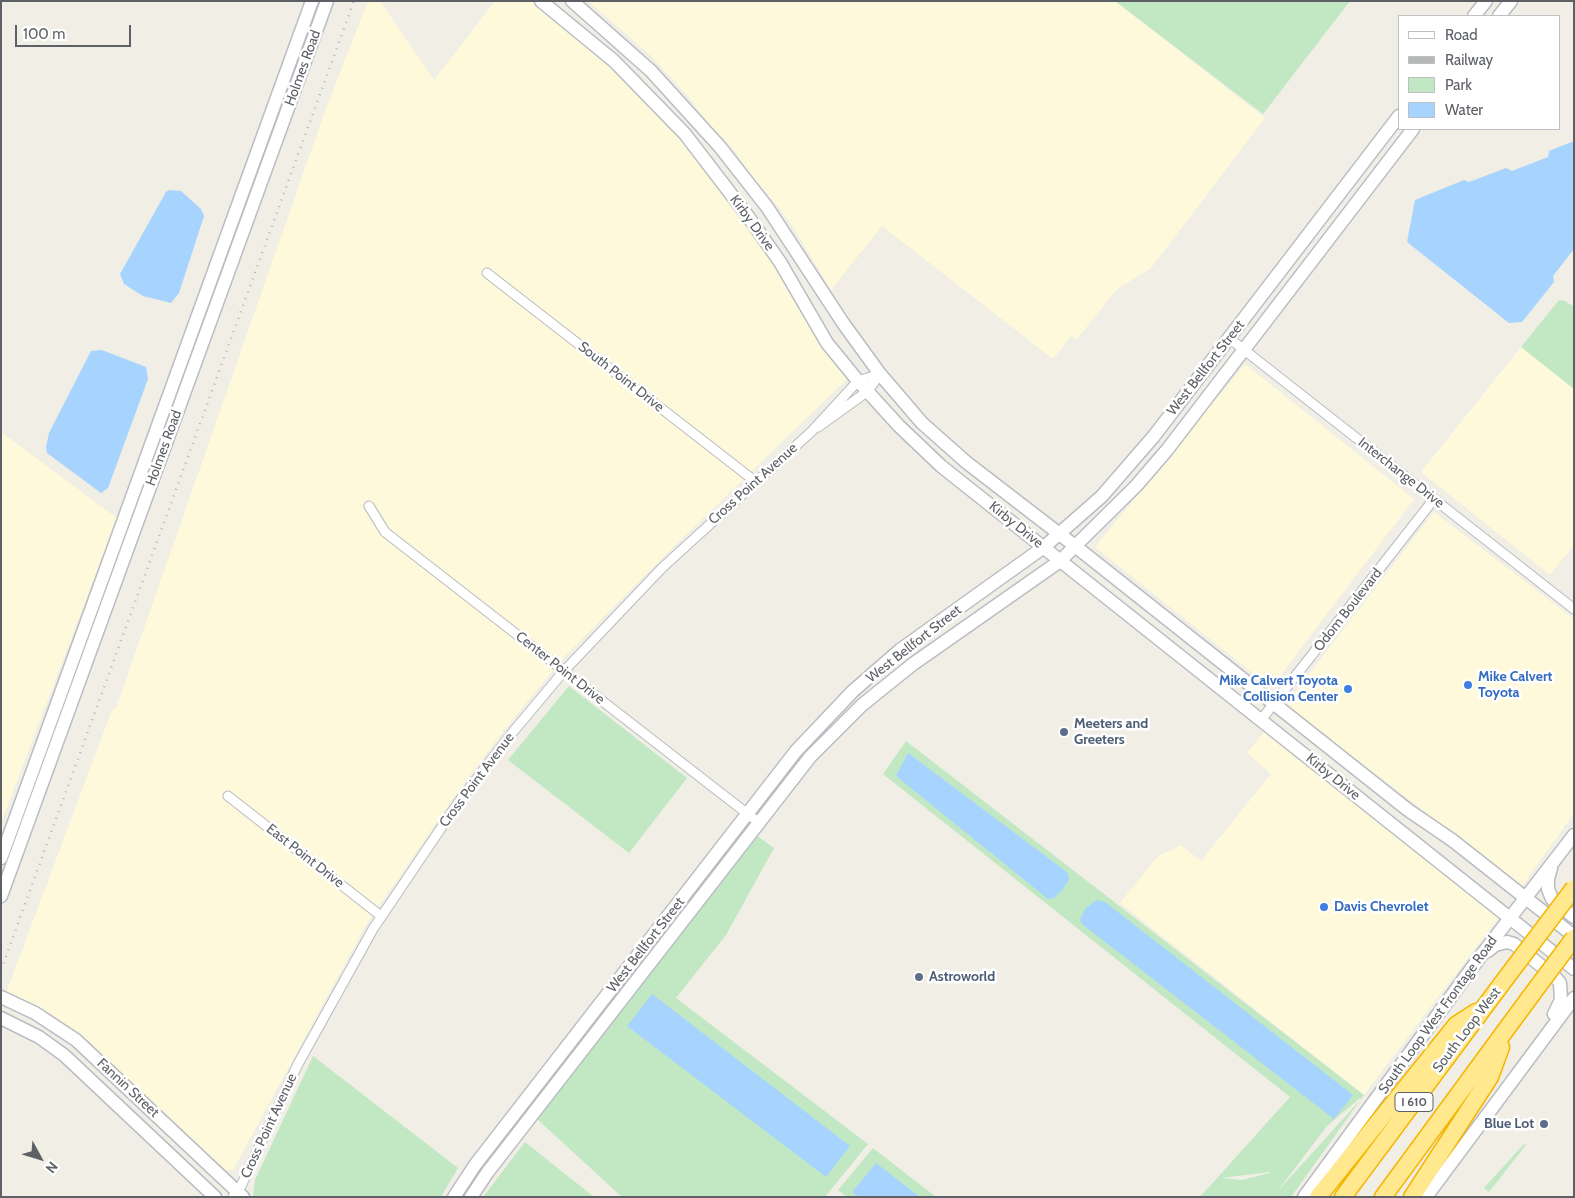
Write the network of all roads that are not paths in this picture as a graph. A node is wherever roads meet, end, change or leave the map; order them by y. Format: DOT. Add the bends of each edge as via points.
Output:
graph roads {
  1 [pos="312,1"];
  2 [pos="327,1"];
  3 [pos="541,1"];
  4 [pos="572,1"];
  5 [pos="1486,1"];
  6 [pos="1511,1"];
  7 [pos="1475,15"];
  8 [pos="1500,15"];
  9 [pos="298,42"];
  10 [pos="310,46"];
  11 [pos="651,70"];
  12 [pos="637,85"];
  13 [pos="1398,117"];
  14 [pos="1412,130"];
  15 [pos="1378,144"];
  16 [pos="720,147"];
  17 [pos="1393,156"];
  18 [pos="705,160"];
  19 [pos="1310,232"];
  20 [pos="1325,244"];
  21 [pos="797,251"];
  22 [pos="780,262"];
  23 [pos="487,273"];
  24 [pos="1229,338"];
  25 [pos="188,345"];
  26 [pos="200,349"];
  27 [pos="1244,349"];
  28 [pos="880,374"];
  29 [pos="858,381"];
  30 [pos="868,391"];
  31 [pos="812,431"];
  32 [pos="1154,436"];
  33 [pos="1167,450"];
  34 [pos="756,482"];
  35 [pos="1434,499"];
  36 [pos="369,506"];
  37 [pos="1020,528"];
  38 [pos="1060,535"];
  39 [pos="1076,546"];
  40 [pos="1044,547"];
  41 [pos="117,557"];
  42 [pos="1060,561"];
  43 [pos="1017,567"];
  44 [pos="1574,609"];
  45 [pos="900,650"];
  46 [pos="912,664"];
  47 [pos="564,671"];
  48 [pos="1274,704"];
  49 [pos="1261,720"];
  50 [pos="40,770"];
  51 [pos="228,796"];
  52 [pos="1408,810"];
  53 [pos="748,813"];
  54 [pos="758,822"];
  55 [pos="1395,827"];
  56 [pos="1574,835"];
  57 [pos="1,858"];
  58 [pos="1553,864"];
  59 [pos="1574,888"];
  60 [pos="1,896"];
  61 [pos="1525,898"];
  62 [pos="381,916"];
  63 [pos="1574,917"];
  64 [pos="1511,918"];
  65 [pos="1574,937"];
  66 [pos="1480,957"];
  67 [pos="1574,968"];
  68 [pos="1,997"];
  69 [pos="1574,998"];
  70 [pos="1484,1007"];
  71 [pos="1568,1010"];
  72 [pos="1,1018"];
  73 [pos="1508,1028"];
  74 [pos="76,1040"];
  75 [pos="1538,1048"];
  76 [pos="64,1055"];
  77 [pos="147,1106"];
  78 [pos="134,1120"];
  79 [pos="238,1195"];
  80 [pos="216,1197"];
  81 [pos="454,1197"];
  82 [pos="471,1197"];
  83 [pos="1304,1197"];
  84 [pos="1318,1197"];
  85 [pos="1343,1197"];
  86 [pos="1383,1197"];
  87 [pos="1412,1197"];
  88 [pos="1426,1197"];
  1 -- 9 [label="main road, Holmes Road"];
  2 -- 10 [label="main road, Holmes Road"];
  3 -- 12 [label="main road, Kirby Drive" via="614,61"];
  4 -- 11 [label="main road, Kirby Drive"];
  5 -- 7 [label="main road"];
  6 -- 8 [label="main road"];
  9 -- 10 [label="main road"];
  9 -- 25 [label="main road, Holmes Road"];
  10 -- 26 [label="main road, Holmes Road"];
  11 -- 12 [label="main road"];
  11 -- 16 [label="main road, Kirby Drive"];
  12 -- 18 [label="main road, Kirby Drive" via="685,134"];
  13 -- 15 [label="main road, West Bellfort Street"];
  14 -- 17 [label="main road, West Bellfort Street"];
  15 -- 17 [label="main road"];
  15 -- 19 [label="main road, West Bellfort Street"];
  16 -- 18 [label="main road"];
  16 -- 21 [label="main road, Kirby Drive" via="767,206"];
  17 -- 20 [label="main road, West Bellfort Street"];
  18 -- 22 [label="main road, Kirby Drive"];
  19 -- 20 [label="main road"];
  19 -- 24 [label="main road, West Bellfort Street"];
  20 -- 27 [label="main road, West Bellfort Street"];
  21 -- 22 [label="main road"];
  21 -- 28 [label="main road, Kirby Drive"];
  22 -- 29 [label="main road, Kirby Drive" via="828,342"];
  23 -- 34 [label="street, South Point Drive"];
  24 -- 27 [label="street, Interchange Drive"];
  24 -- 32 [label="main road, West Bellfort Street"];
  25 -- 26 [label="main road"];
  25 -- 41 [label="main road, Holmes Road"];
  26 -- 41 [label="main road, Holmes Road"];
  27 -- 33 [label="main road, West Bellfort Street"];
  27 -- 35 [label="street, Interchange Drive"];
  28 -- 29 [label="street, Cross Point Avenue"];
  28 -- 30 [label="street, Cross Point Avenue"];
  28 -- 38 [label="main road, Kirby Drive" via="929,430"];
  29 -- 30 [label="main road, Kirby Drive"];
  29 -- 31 [label="street, Cross Point Avenue"];
  30 -- 31 [label="street, Cross Point Avenue"];
  30 -- 37 [label="main road, Kirby Drive" via="941,466"];
  31 -- 34 [label="street, Cross Point Avenue"];
  32 -- 33 [label="main road"];
  32 -- 38 [label="main road, West Bellfort Street" via="1102,496"];
  33 -- 39 [label="main road, West Bellfort Street"];
  34 -- 47 [label="street, Cross Point Avenue" via="662,568"];
  35 -- 44 [label="street, Interchange Drive"];
  35 -- 48 [label="street, Odom Boulevard"];
  36 -- 47 [label="street, Center Point Drive" via="385,532"];
  37 -- 40 [label="main road, Kirby Drive"];
  37 -- 43 [label="main road" via="1027,546"];
  38 -- 39 [label="main road, Kirby Drive"];
  38 -- 40 [label="main road, West Bellfort Street"];
  39 -- 42 [label="main road, West Bellfort Street"];
  39 -- 48 [label="main road, Kirby Drive"];
  40 -- 42 [label="main road, Kirby Drive"];
  40 -- 43 [label="main road, West Bellfort Street"];
  41 -- 50 [label="main road, Holmes Road"];
  42 -- 46 [label="main road, West Bellfort Street"];
  42 -- 49 [label="main road, Kirby Drive"];
  43 -- 45 [label="main road, West Bellfort Street"];
  45 -- 46 [label="main road"];
  45 -- 53 [label="main road, West Bellfort Street" via="826,718"];
  46 -- 54 [label="main road, West Bellfort Street" via="836,729"];
  47 -- 53 [label="street, Center Point Drive"];
  47 -- 62 [label="street, Cross Point Avenue" via="458,802"];
  48 -- 49 [label="street, Odom Boulevard"];
  48 -- 52 [label="main road, Kirby Drive"];
  49 -- 55 [label="main road, Kirby Drive"];
  50 -- 57 [label="main road, Holmes Road"];
  50 -- 60 [label="main road, Holmes Road"];
  51 -- 62 [label="street, East Point Drive"];
  52 -- 55 [label="main road"];
  52 -- 61 [label="main road, Kirby Drive"];
  53 -- 54 [label="street, Center Point Drive"];
  53 -- 81 [label="main road, West Bellfort Street" via="481,1157"];
  54 -- 82 [label="main road, West Bellfort Street"];
  55 -- 64 [label="main road, Kirby Drive"];
  56 -- 58 [label="main road, South Loop West Frontage Road"];
  58 -- 61 [label="main road, South Loop West Frontage Road"];
  58 -- 63 [label="main road" via="1548,889 1552,899"];
  59 -- 70 [label="highway, South Loop West / I 610, bridge"];
  61 -- 64 [label="main road, South Loop West Frontage Road"];
  61 -- 65 [label="main road, Kirby Drive"];
  62 -- 79 [label="street, Cross Point Avenue" via="298,1064"];
  64 -- 66 [label="main road, South Loop West Frontage Road"];
  64 -- 67 [label="main road, Kirby Drive"];
  65 -- 73 [label="highway, I 610, bridge"];
  66 -- 75 [label="main road" via="1494,945 1514,944 1560,983 1561,1000"];
  66 -- 83 [label="main road, South Loop West Frontage Road"];
  68 -- 74 [label="main road, Fannin Street" via="35,1013"];
  69 -- 71 [label="main road"];
  70 -- 84 [label="highway" via="1456,1025"];
  70 -- 85 [label="highway, South Loop West / I 610"];
  71 -- 75 [label="main road"];
  72 -- 76 [label="main road, Fannin Street" via="39,1037"];
  73 -- 86 [label="highway, I 610"];
  73 -- 87 [label="highway" via="1490,1077"];
  74 -- 76 [label="main road"];
  74 -- 77 [label="main road, Fannin Street"];
  75 -- 88 [label="main road" via="1483,1117"];
  76 -- 78 [label="main road, Fannin Street"];
  77 -- 78 [label="main road"];
  77 -- 79 [label="main road, Fannin Street"];
  78 -- 80 [label="main road, Fannin Street"];
}
